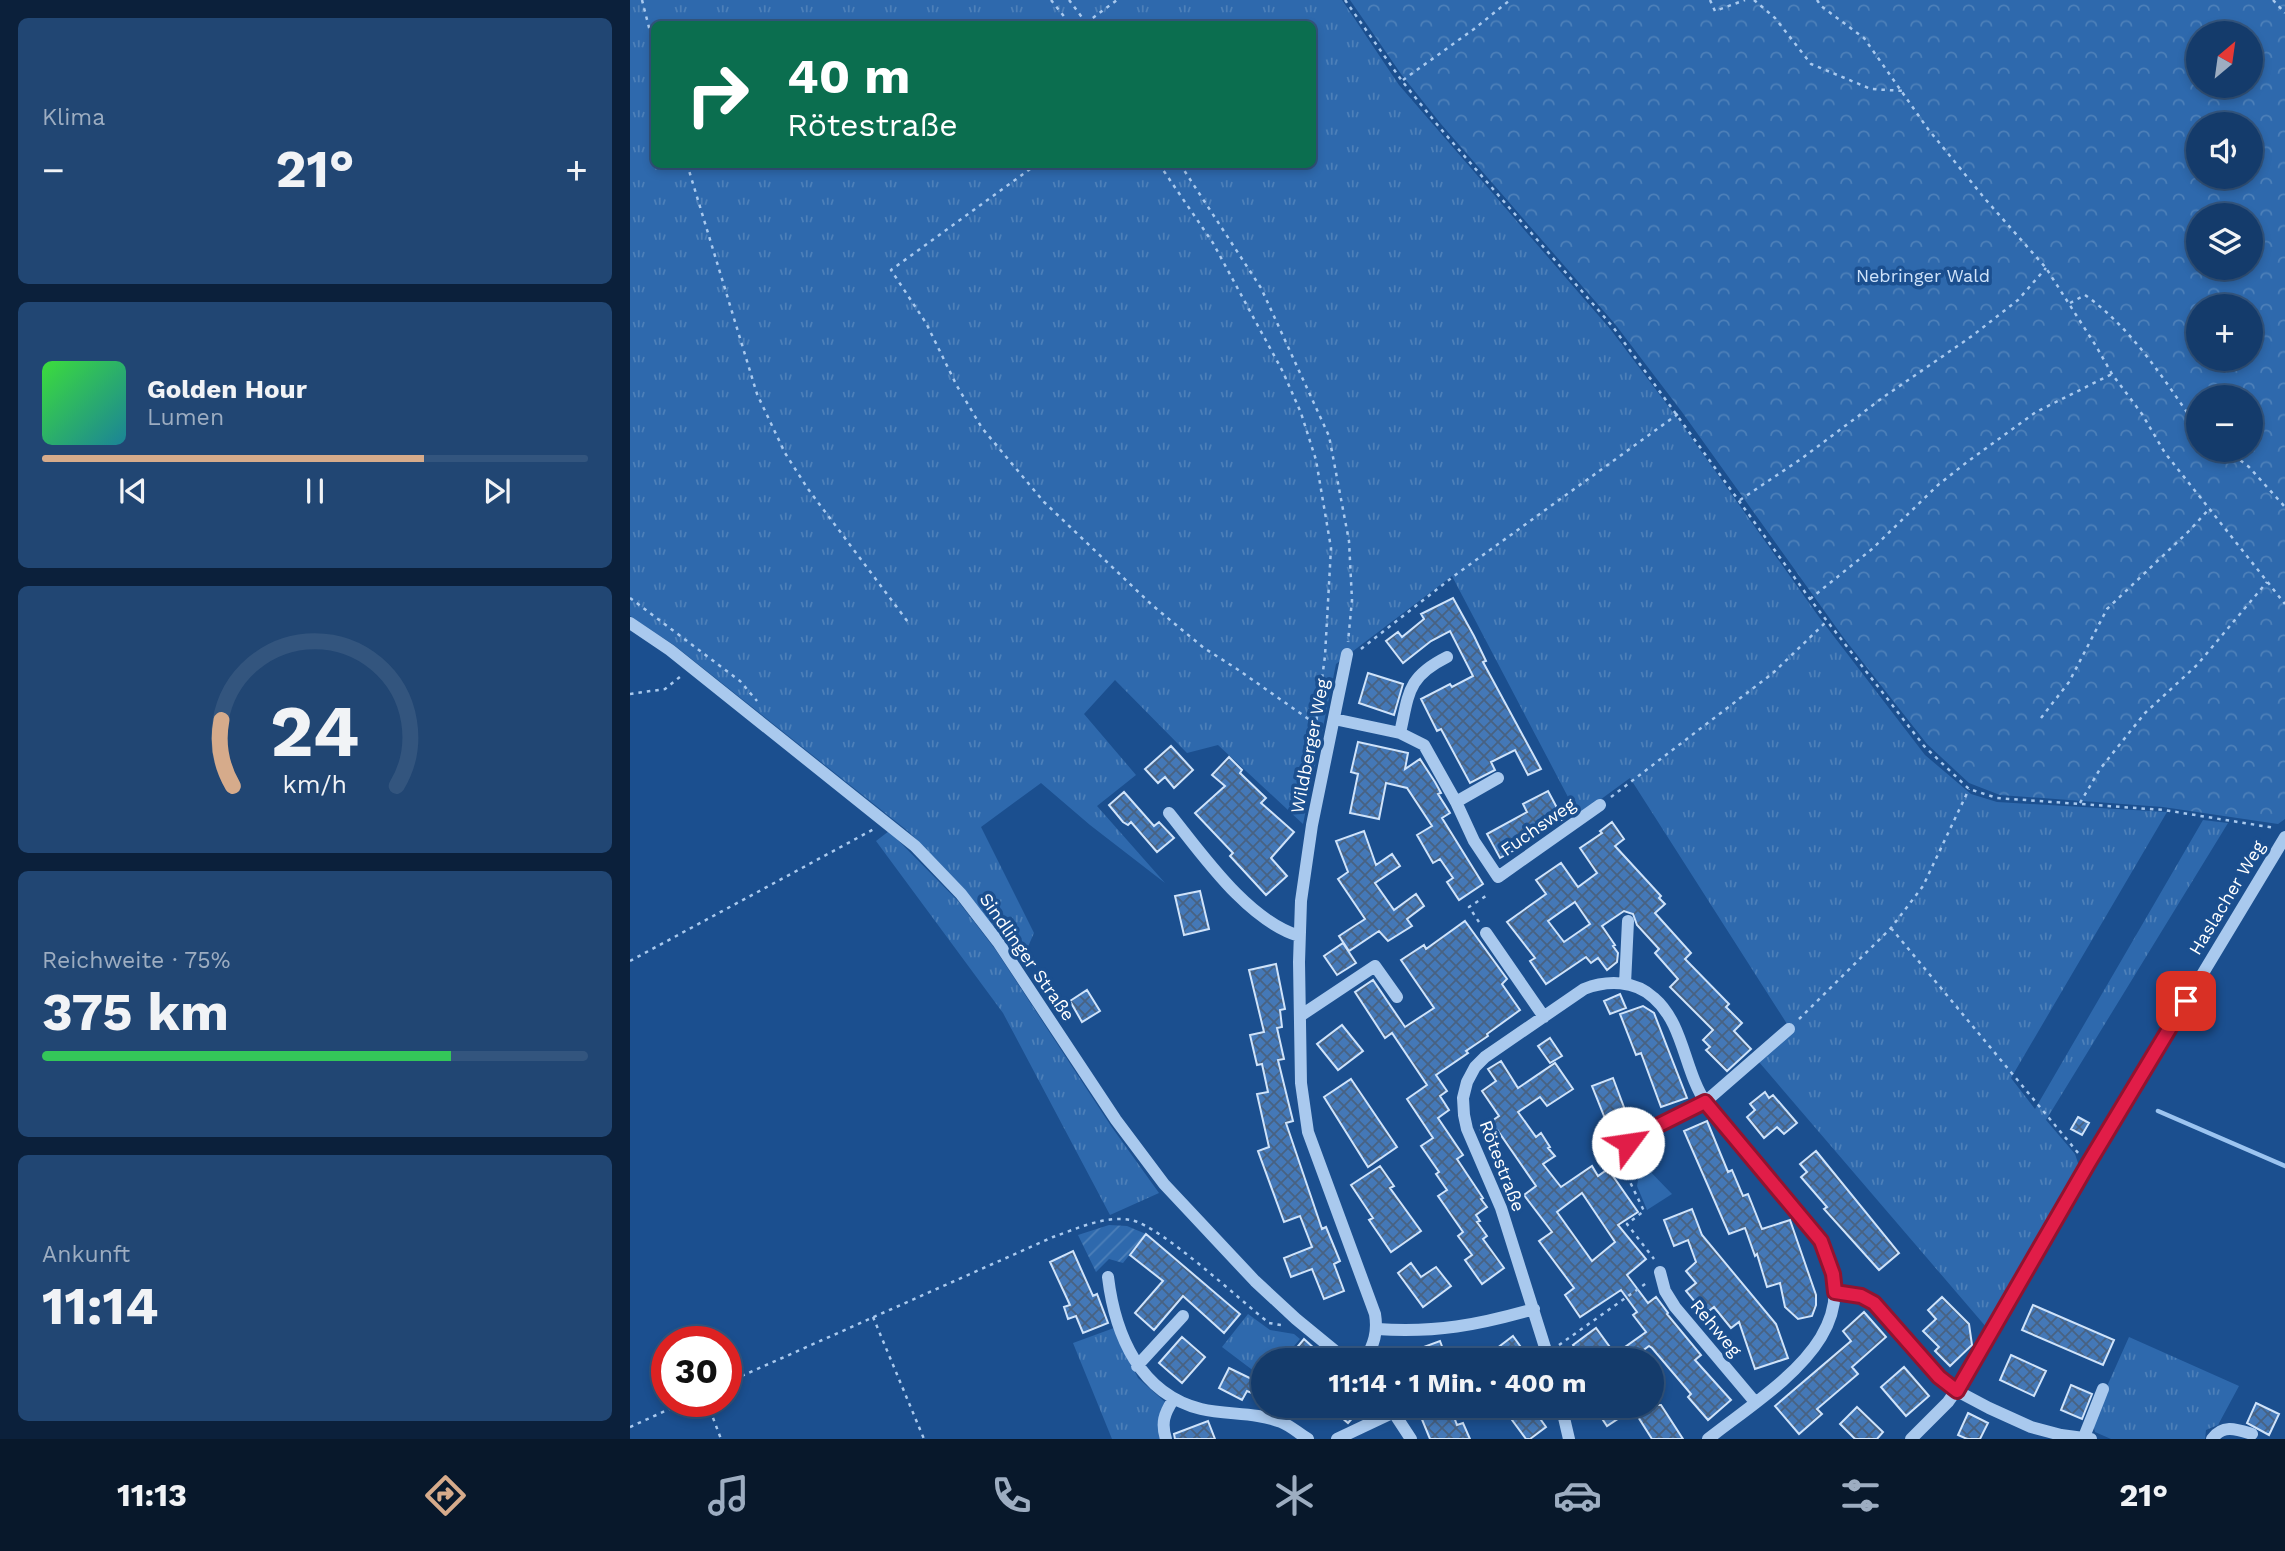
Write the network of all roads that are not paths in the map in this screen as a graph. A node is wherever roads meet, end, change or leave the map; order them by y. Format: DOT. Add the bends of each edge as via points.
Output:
graph roads {
  1 [pos="630,623"];
  2 [pos="1346,654"];
  3 [pos="1447,657"];
  4 [pos="1333,724"];
  5 [pos="1399,733"];
  6 [pos="1499,778"];
  7 [pos="1456,802"];
  8 [pos="1600,805"];
  9 [pos="1169,813"];
  10 [pos="2285,835"];
  11 [pos="1629,921"];
  12 [pos="1486,933"];
  13 [pos="1299,936"];
  14 [pos="1625,984"];
  15 [pos="1397,998"];
  16 [pos="1300,1016"];
  17 [pos="1544,1017"];
  18 [pos="1790,1029"];
  19 [pos="1705,1102"];
  20 [pos="1622,1153"];
  21 [pos="1660,1272"];
  22 [pos="1108,1277"];
  23 [pos="1835,1292"];
  24 [pos="1534,1309"];
  25 [pos="1183,1316"];
  26 [pos="1377,1329"];
  27 [pos="1331,1348"];
  28 [pos="1370,1348"];
  29 [pos="1545,1348"];
  30 [pos="1137,1366"];
  31 [pos="2103,1389"];
  32 [pos="1957,1391"];
  33 [pos="1173,1400"];
  34 [pos="1755,1402"];
  35 [pos="1374,1418"];
  36 [pos="1398,1418"];
  37 [pos="1564,1418"];
  38 [pos="2252,1434"];
  39 [pos="2061,1437"];
  40 [pos="2088,1438"];
  41 [pos="1166,1439"];
  42 [pos="1308,1439"];
  43 [pos="1337,1439"];
  44 [pos="1411,1439"];
  45 [pos="1569,1439"];
  46 [pos="1708,1439"];
  47 [pos="1911,1439"];
  48 [pos="2212,1439"];
  1 -- 27 [label="street, Sindlinger Straße" via="915,846 998,942 1164,1184 1234,1260"];
  2 -- 4 [label="street, Wildberger Weg"];
  3 -- 5 [label="street" via="1427,667 1410,687"];
  4 -- 5 [label="street, Fuchsweg"];
  4 -- 13 [label="street, Wildberger Weg" via="1303,880"];
  5 -- 7 [label="street, Fuchsweg" via="1424,746"];
  6 -- 7 [label="street"];
  7 -- 8 [label="street, Fuchsweg" via="1498,877"];
  9 -- 13 [label="street" via="1245,901 1277,928"];
  10 -- 32 [label="street, Haslacher Weg"];
  11 -- 14 [label="street"];
  12 -- 17 [label="street"];
  13 -- 16 [label="street, Wildberger Weg"];
  14 -- 17 [label="street, Rötestraße" via="1584,989"];
  14 -- 19 [label="street" via="1639,988 1663,1007"];
  15 -- 16 [label="street" via="1375,966"];
  16 -- 26 [label="street, Wildberger Weg" via="1302,1097 1308,1132 1367,1287"];
  17 -- 24 [label="street, Rötestraße" via="1480,1062 1463,1098 1467,1129 1492,1186"];
  18 -- 19 [label="street"];
  19 -- 20 [label="street" via="1637,1136"];
  19 -- 23 [label="street" via="1821,1241"];
  21 -- 34 [label="street, Rehweg" via="1675,1307"];
  22 -- 30 [label="street" via="1113,1308"];
  23 -- 32 [label="street" via="1874,1303"];
  23 -- 34 [label="street" via="1830,1322 1818,1346"];
  24 -- 26 [label="street" via="1457,1328"];
  24 -- 29 [label="street, Rötestraße"];
  25 -- 30 [label="street"];
  26 -- 28 [label="street"];
  30 -- 33 [label="street"];
  31 -- 40 [label="street"];
  32 -- 39 [label="street"];
  32 -- 47 [label="street, Haslacher Weg"];
  33 -- 41 [label="street" via="1162,1423"];
  33 -- 42 [label="street" via="1269,1418"];
  34 -- 46 [label="street"];
  35 -- 43 [label="street"];
  36 -- 44 [label="street"];
  37 -- 45 [label="street"];
  38 -- 48 [label="street" via="2227,1428"];
  39 -- 40 [label="street"];
}
